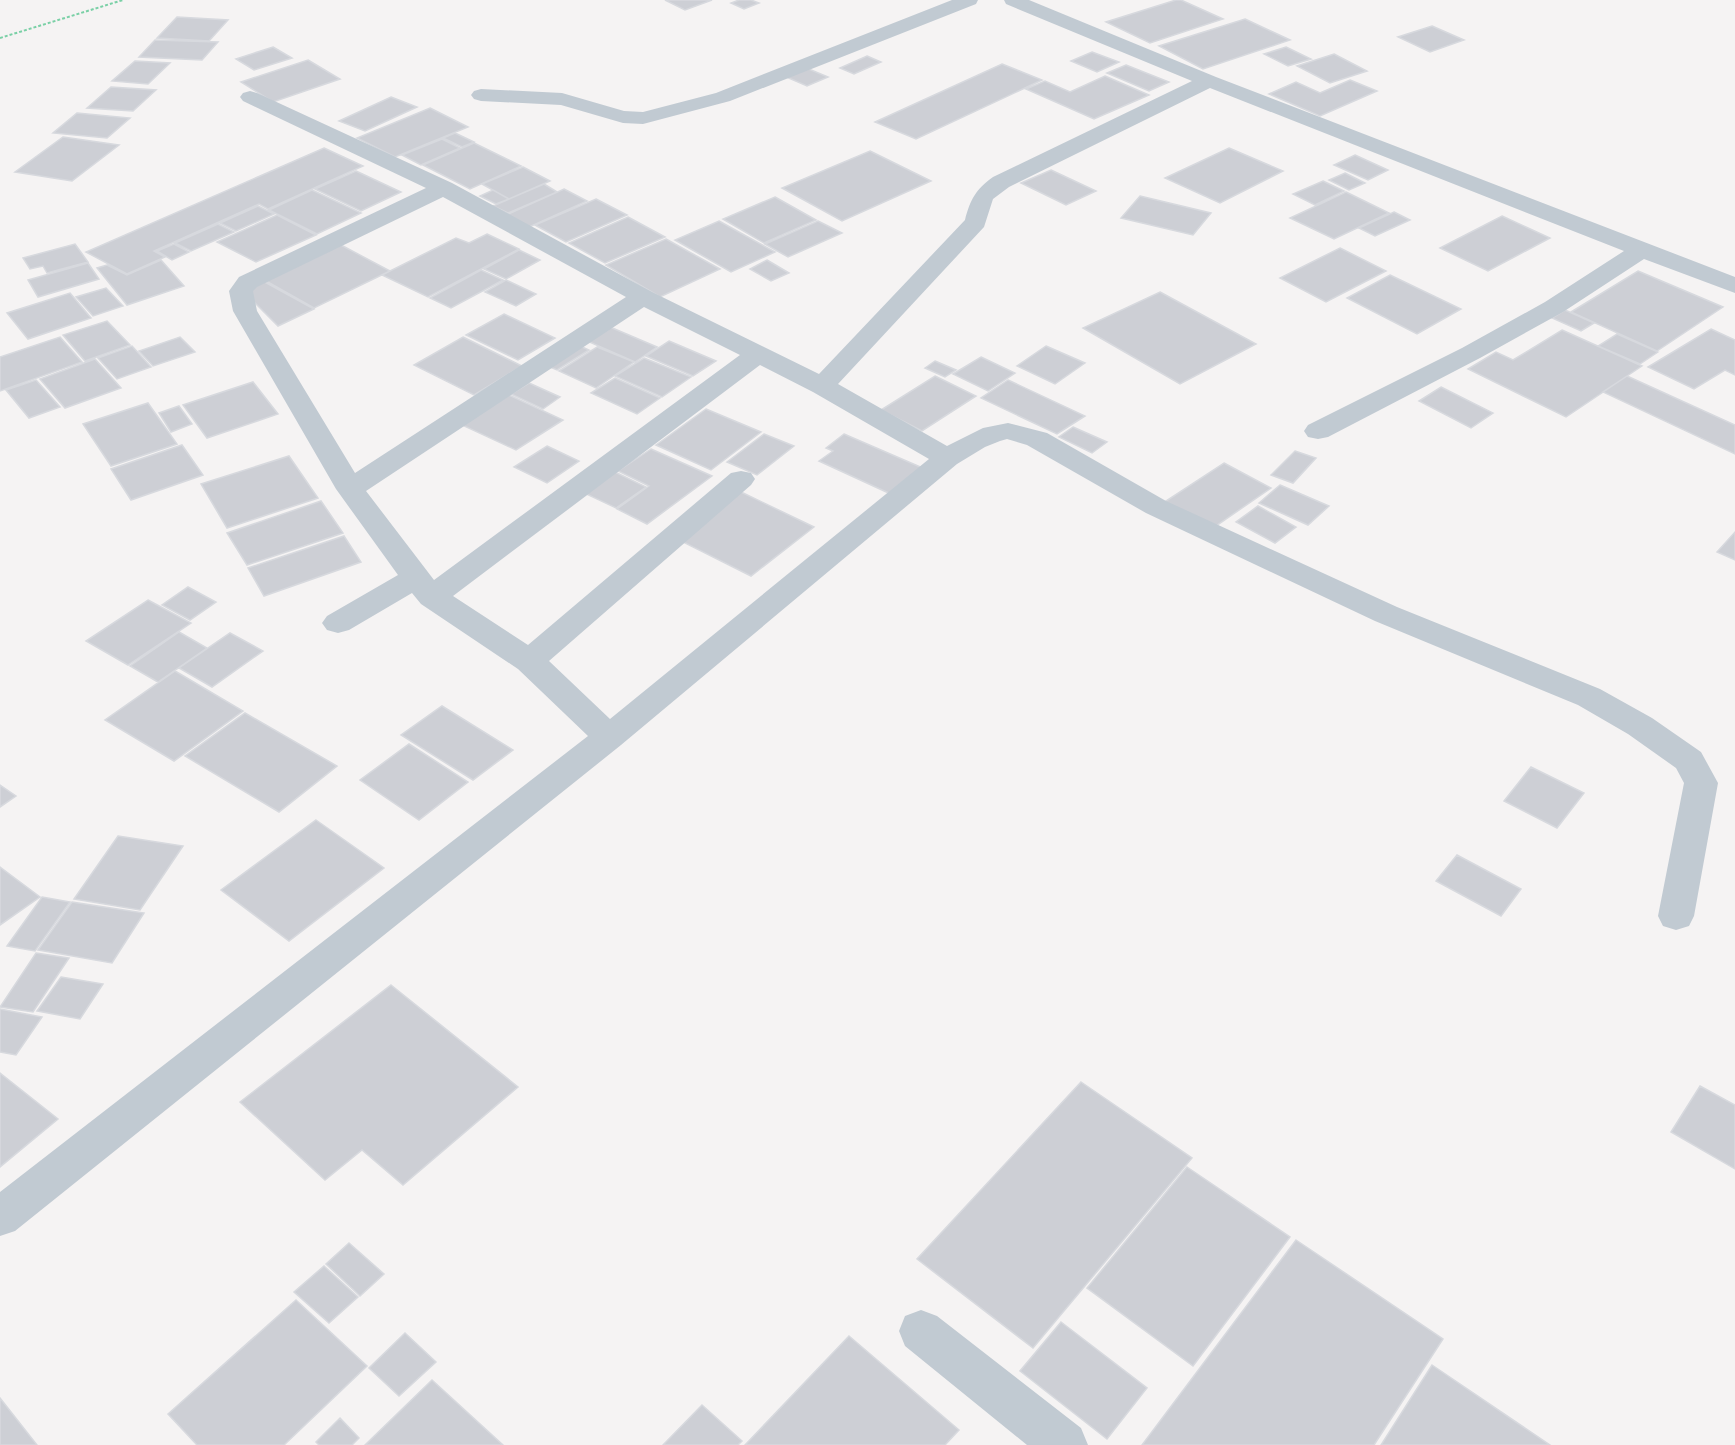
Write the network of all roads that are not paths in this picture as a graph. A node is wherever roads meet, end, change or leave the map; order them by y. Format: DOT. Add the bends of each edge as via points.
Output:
graph roads {
  1 [pos="969,0"];
  2 [pos="1013,0"];
  3 [pos="1209,81"];
  4 [pos="481,95"];
  5 [pos="250,97"];
  6 [pos="444,188"];
  7 [pos="1641,250"];
  8 [pos="1735,286"];
  9 [pos="643,297"];
  10 [pos="758,354"];
  11 [pos="822,386"];
  12 [pos="1318,431"];
  13 [pos="946,458"];
  14 [pos="741,479"];
  15 [pos="350,489"];
  16 [pos="424,587"];
  17 [pos="338,623"];
  18 [pos="529,661"];
  19 [pos="609,737"];
  20 [pos="1676,916"];
  21 [pos="0,1217"];
  22 [pos="921,1331"];
  23 [pos="1064,1445"];
  1 -- 4 [label="street" via="679,111 643,118 623,117 562,99"];
  2 -- 3 [label="street"];
  3 -- 7 [label="street"];
  3 -- 11 [label="street" via="988,191 979,201 976,222 969,231"];
  5 -- 6 [label="street"];
  6 -- 9 [label="street"];
  6 -- 15 [label="street" via="263,273 241,291 245,311"];
  7 -- 8 [label="street"];
  7 -- 12 [label="street" via="1554,307 1472,353"];
  9 -- 10 [label="street"];
  9 -- 15 [label="street"];
  10 -- 11 [label="street"];
  10 -- 16 [label="street"];
  11 -- 13 [label="street"];
  13 -- 19 [label="street"];
  13 -- 20 [label="street" via="993,434 1008,431 1037,439 1156,507 1386,614 1589,697 1640,726 1689,760 1701,783"];
  14 -- 18 [label="street"];
  15 -- 16 [label="street"];
  16 -- 17 [label="street"];
  16 -- 18 [label="street"];
  18 -- 19 [label="street"];
  19 -- 21 [label="street"];
  22 -- 23 [label="street"];
}
